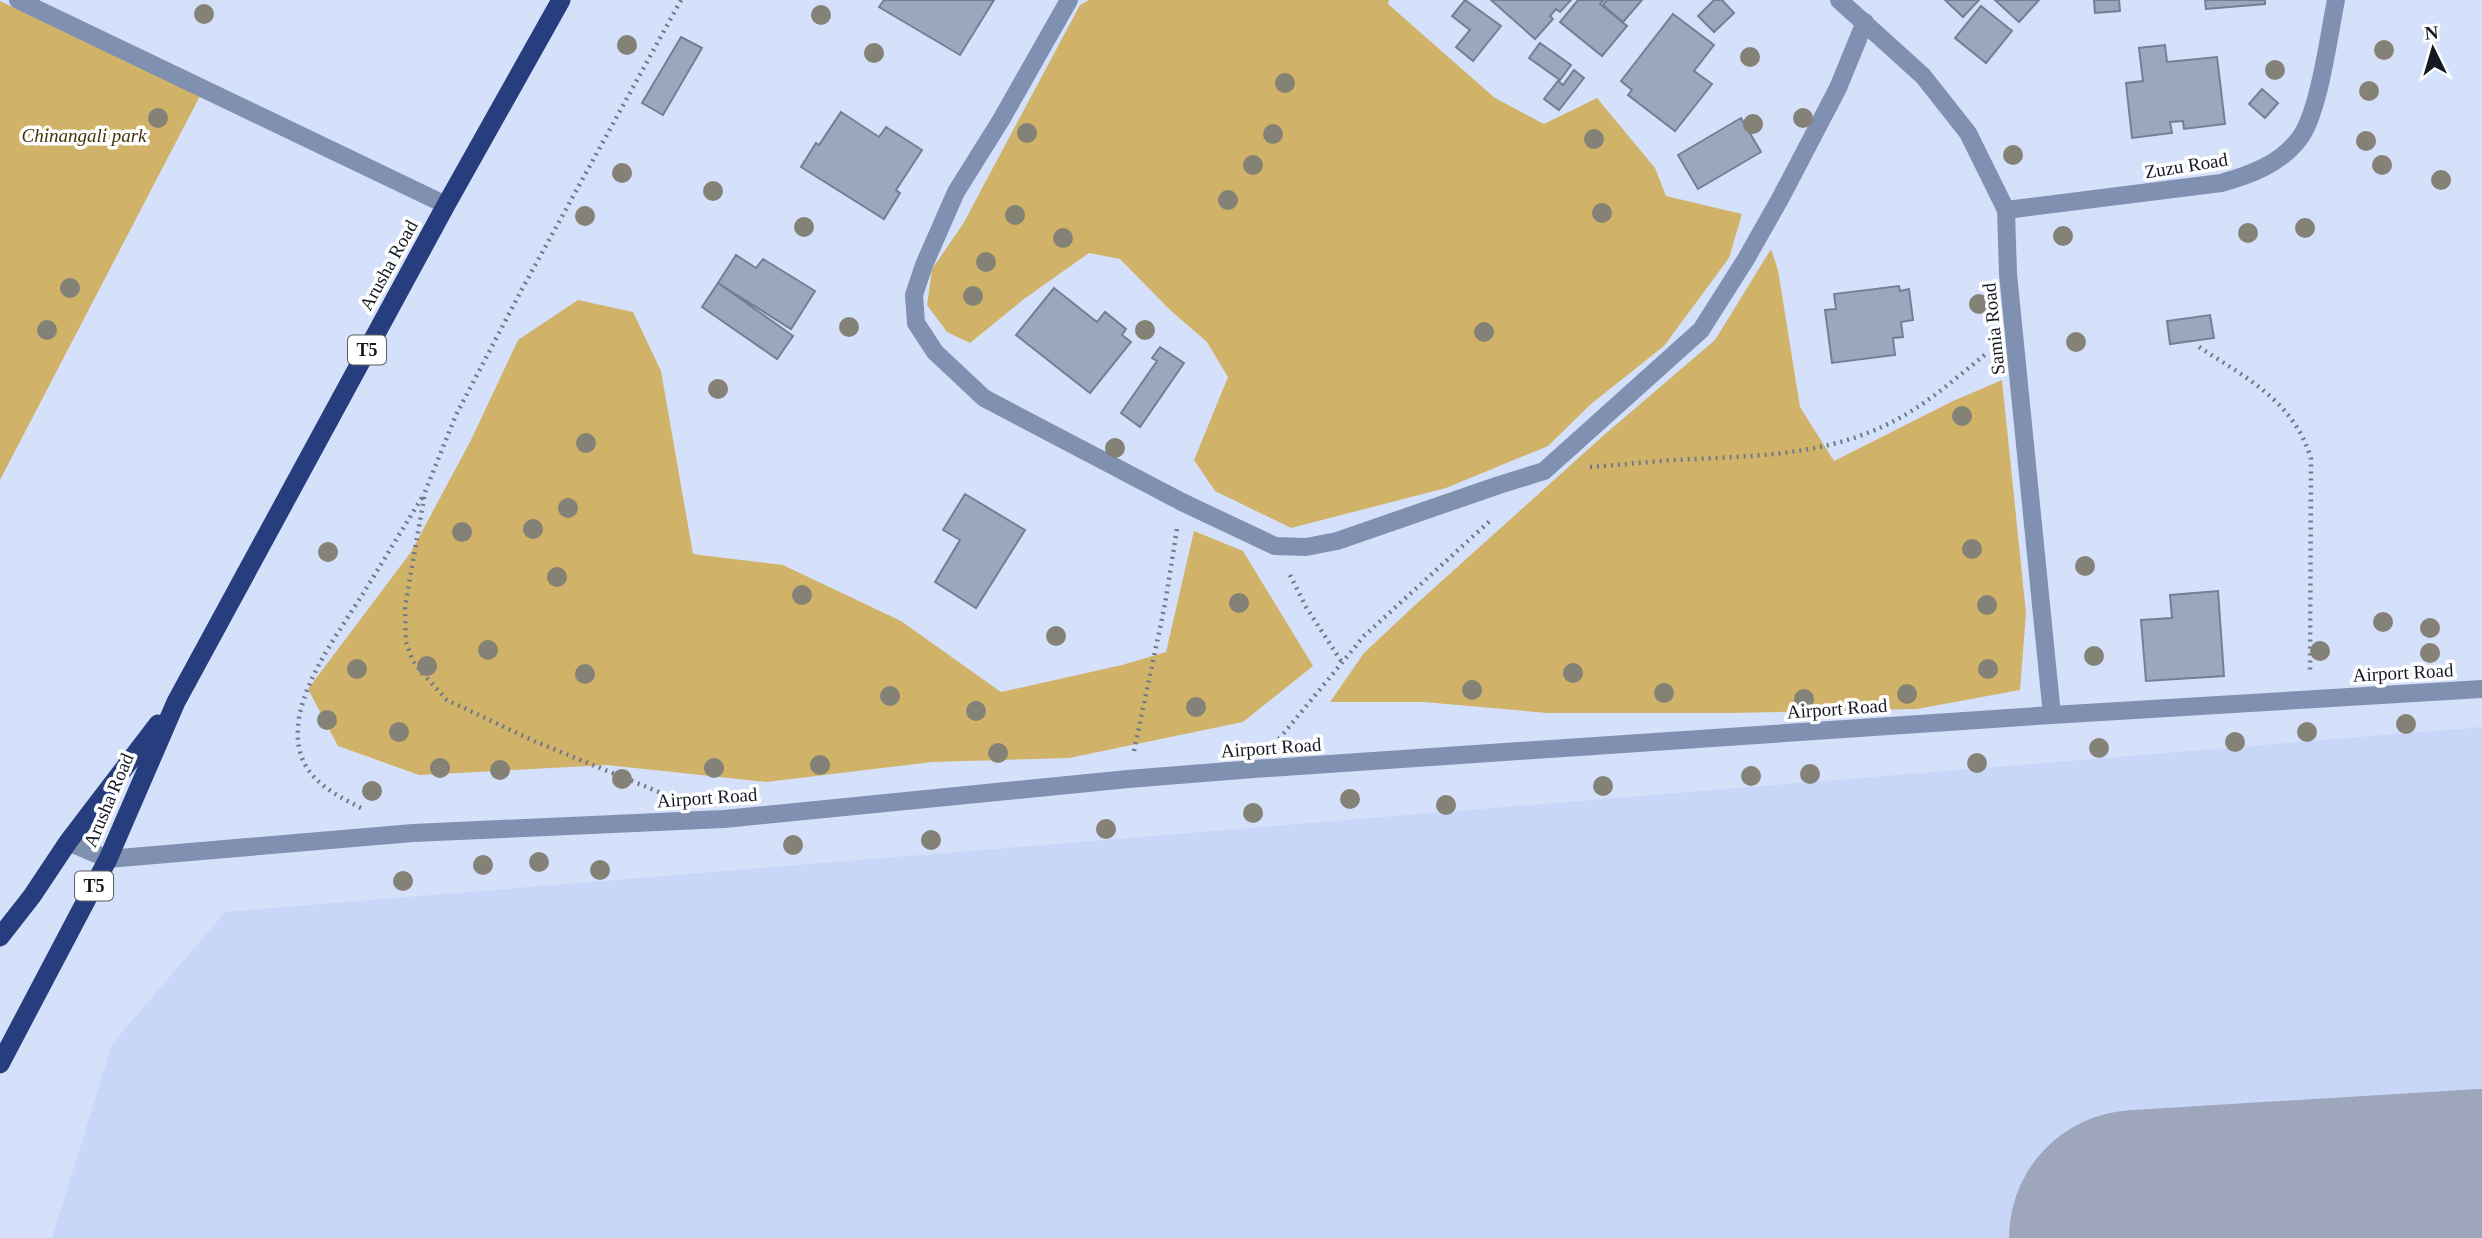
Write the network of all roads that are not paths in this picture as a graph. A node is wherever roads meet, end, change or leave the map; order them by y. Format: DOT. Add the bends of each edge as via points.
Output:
graph roads {
  1 [pos="18,0"];
  2 [pos="561,0"];
  3 [pos="1069,0"];
  4 [pos="1839,0"];
  5 [pos="2336,0"];
  6 [pos="1865,22"];
  7 [pos="446,205"];
  8 [pos="2006,210"];
  9 [pos="2482,689"];
  10 [pos="176,702"];
  11 [pos="2052,715"];
  12 [pos="68,842"];
  13 [pos="108,859"];
  14 [pos="0,937"];
  15 [pos="0,1064"];
  1 -- 7 [label="street"];
  2 -- 7 [label="highway, Arusha Road / T5"];
  3 -- 6 [label="street" via="956,192 914,295 916,323 935,352 984,398 1275,546 1306,547 1337,541 1544,471 1701,330 1780,199 1838,88"];
  4 -- 6 [label="street, Samia Road"];
  5 -- 8 [label="street, Zuzu Road" via="2312,116 2300,139 2277,160 2251,175 2221,183"];
  6 -- 8 [label="street, Samia Road" via="1923,75 1968,133"];
  7 -- 10 [label="highway, Arusha Road / T5"];
  8 -- 11 [label="street, Samia Road" via="2008,274"];
  9 -- 11 [label="street, Airport Road"];
  10 -- 12 [label="highway, Arusha Road / T5"];
  10 -- 13 [label="highway, Arusha Road / T5"];
  11 -- 13 [label="street, Airport Road" via="1254,769 724,819 413,834"];
  12 -- 13 [label="street, Airport Road"];
  12 -- 14 [label="highway, Arusha Road / T5"];
  13 -- 15 [label="highway, Arusha Road / T5"];
}
